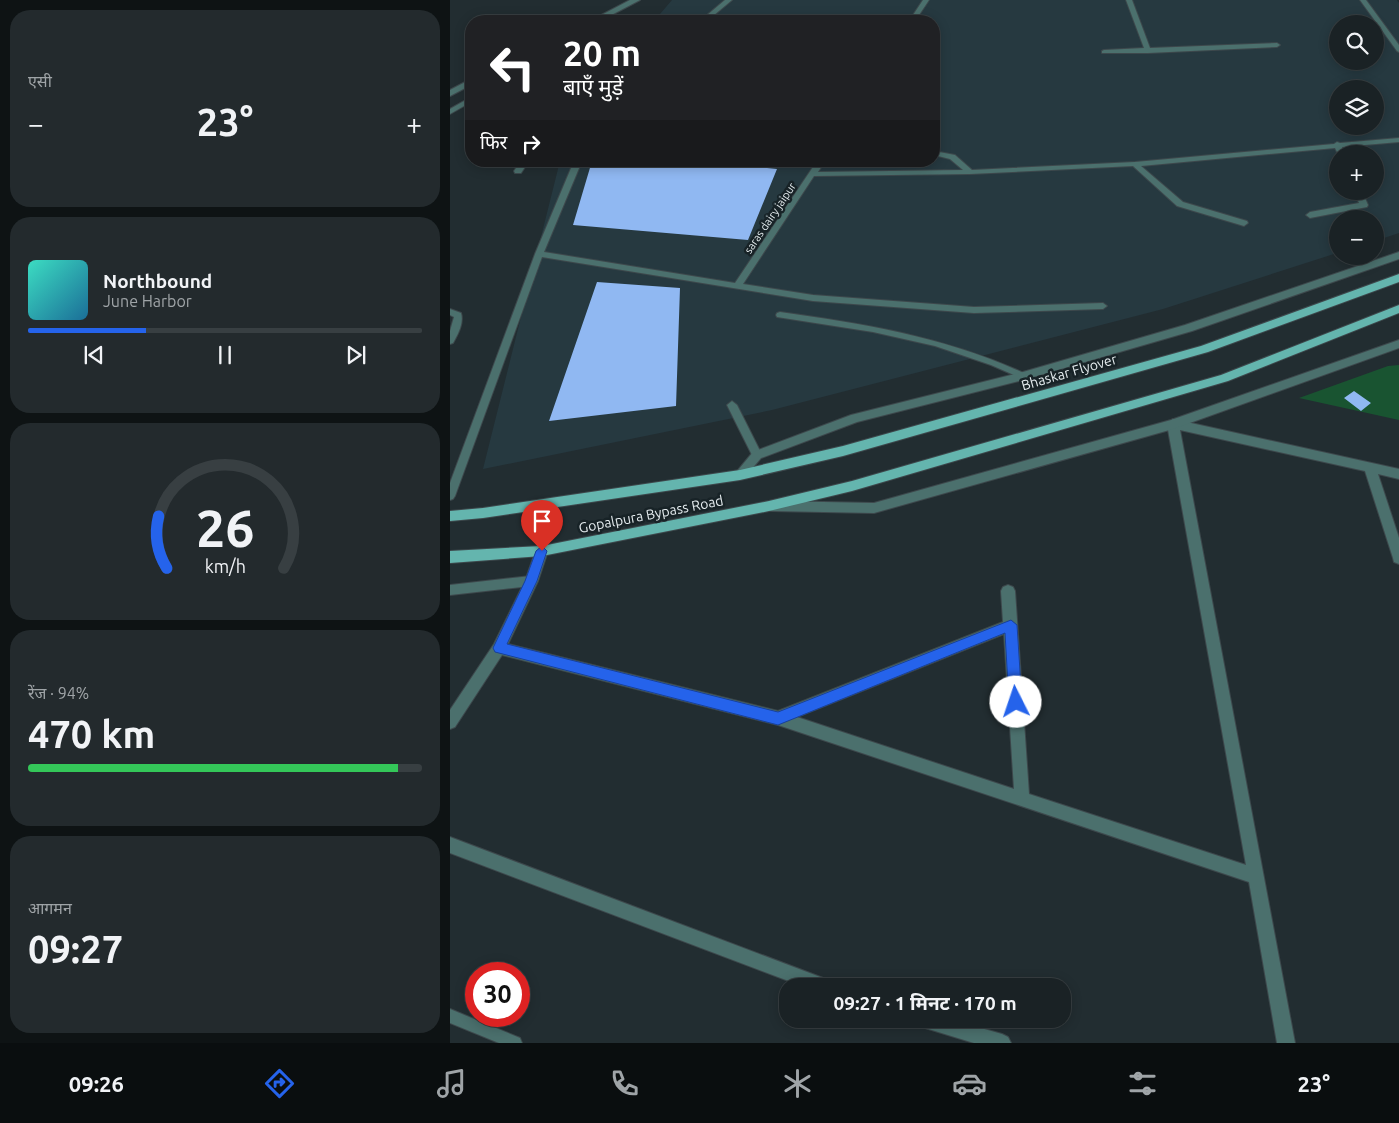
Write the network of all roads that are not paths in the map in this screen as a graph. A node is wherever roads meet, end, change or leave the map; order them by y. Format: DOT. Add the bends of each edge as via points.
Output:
graph roads {
  1 [pos="636,0"];
  2 [pos="729,0"];
  3 [pos="926,0"];
  4 [pos="1129,0"];
  5 [pos="1363,0"];
  6 [pos="606,15"];
  7 [pos="710,15"];
  8 [pos="916,15"];
  9 [pos="1277,45"];
  10 [pos="1148,50"];
  11 [pos="1399,50"];
  12 [pos="1104,52"];
  13 [pos="465,85"];
  14 [pos="450,93"];
  15 [pos="465,103"];
  16 [pos="450,112"];
  17 [pos="1399,140"];
  18 [pos="1337,144"];
  19 [pos="940,155"];
  20 [pos="1135,164"];
  21 [pos="521,167"];
  22 [pos="575,167"];
  23 [pos="817,167"];
  24 [pos="518,171"];
  25 [pos="970,172"];
  26 [pos="813,174"];
  27 [pos="1362,200"];
  28 [pos="1310,215"];
  29 [pos="1244,224"];
  30 [pos="539,254"];
  31 [pos="1399,255"];
  32 [pos="1399,278"];
  33 [pos="736,286"];
  34 [pos="1104,306"];
  35 [pos="1399,309"];
  36 [pos="450,312"];
  37 [pos="780,315"];
  38 [pos="450,340"];
  39 [pos="1399,344"];
  40 [pos="1023,376"];
  41 [pos="732,405"];
  42 [pos="1173,424"];
  43 [pos="757,455"];
  44 [pos="1370,468"];
  45 [pos="1399,474"];
  46 [pos="740,475"];
  47 [pos="450,496"];
  48 [pos="769,506"];
  49 [pos="450,516"];
  50 [pos="542,551"];
  51 [pos="450,557"];
  52 [pos="1399,558"];
  53 [pos="531,581"];
  54 [pos="450,590"];
  55 [pos="1008,590"];
  56 [pos="1011,625"];
  57 [pos="499,648"];
  58 [pos="778,718"];
  59 [pos="450,722"];
  60 [pos="1022,798"];
  61 [pos="450,845"];
  62 [pos="1257,877"];
  63 [pos="802,978"];
  64 [pos="450,1016"];
  65 [pos="952,1028"];
  66 [pos="515,1043"];
  67 [pos="1002,1043"];
  68 [pos="1286,1043"];
  1 -- 6 [label="street"];
  2 -- 7 [label="lane"];
  3 -- 8 [label="lane"];
  4 -- 10 [label="lane"];
  5 -- 11 [label="lane"];
  9 -- 10 [label="lane"];
  10 -- 12 [label="lane"];
  13 -- 14 [label="street"];
  15 -- 16 [label="lane"];
  17 -- 18 [label="lane"];
  18 -- 20 [label="lane"];
  19 -- 25 [label="lane" via="952,158"];
  20 -- 25 [label="lane"];
  20 -- 29 [label="lane" via="1180,204"];
  21 -- 24 [label="lane"];
  22 -- 30 [label="lane"];
  23 -- 26 [label="lane, saras dairy jaipur"];
  25 -- 26 [label="lane"];
  26 -- 33 [label="lane, saras dairy jaipur"];
  27 -- 28 [label="lane" via="1364,205"];
  30 -- 33 [label="lane"];
  30 -- 47 [label="lane"];
  31 -- 40 [label="street" via="1224,316"];
  32 -- 46 [label="main road, Bhaskar Flyover" via="1204,349 843,451"];
  33 -- 34 [label="lane" via="813,298 974,310"];
  35 -- 48 [label="main road" via="1224,378 852,486"];
  36 -- 38 [label="lane" via="458,314"];
  37 -- 40 [label="lane" via="904,336 970,353"];
  39 -- 42 [label="street"];
  40 -- 43 [label="street" via="855,418"];
  41 -- 43 [label="lane"];
  42 -- 44 [label="street"];
  42 -- 48 [label="street" via="874,508"];
  42 -- 62 [label="street"];
  43 -- 46 [label="street"];
  44 -- 45 [label="street"];
  44 -- 52 [label="street"];
  46 -- 49 [label="main road, Gopalpura Bypass Road"];
  48 -- 50 [label="main road, Gopalpura Bypass Road"];
  50 -- 51 [label="main road, Gopalpura Bypass Road"];
  50 -- 53 [label="street"];
  53 -- 54 [label="lane"];
  53 -- 57 [label="street"];
  55 -- 56 [label="street"];
  56 -- 58 [label="street"];
  56 -- 60 [label="street"];
  57 -- 58 [label="street"];
  57 -- 59 [label="street"];
  58 -- 60 [label="street"];
  60 -- 62 [label="street"];
  61 -- 63 [label="street"];
  62 -- 68 [label="street"];
  64 -- 66 [label="lane"];
  65 -- 67 [label="street"];
}
